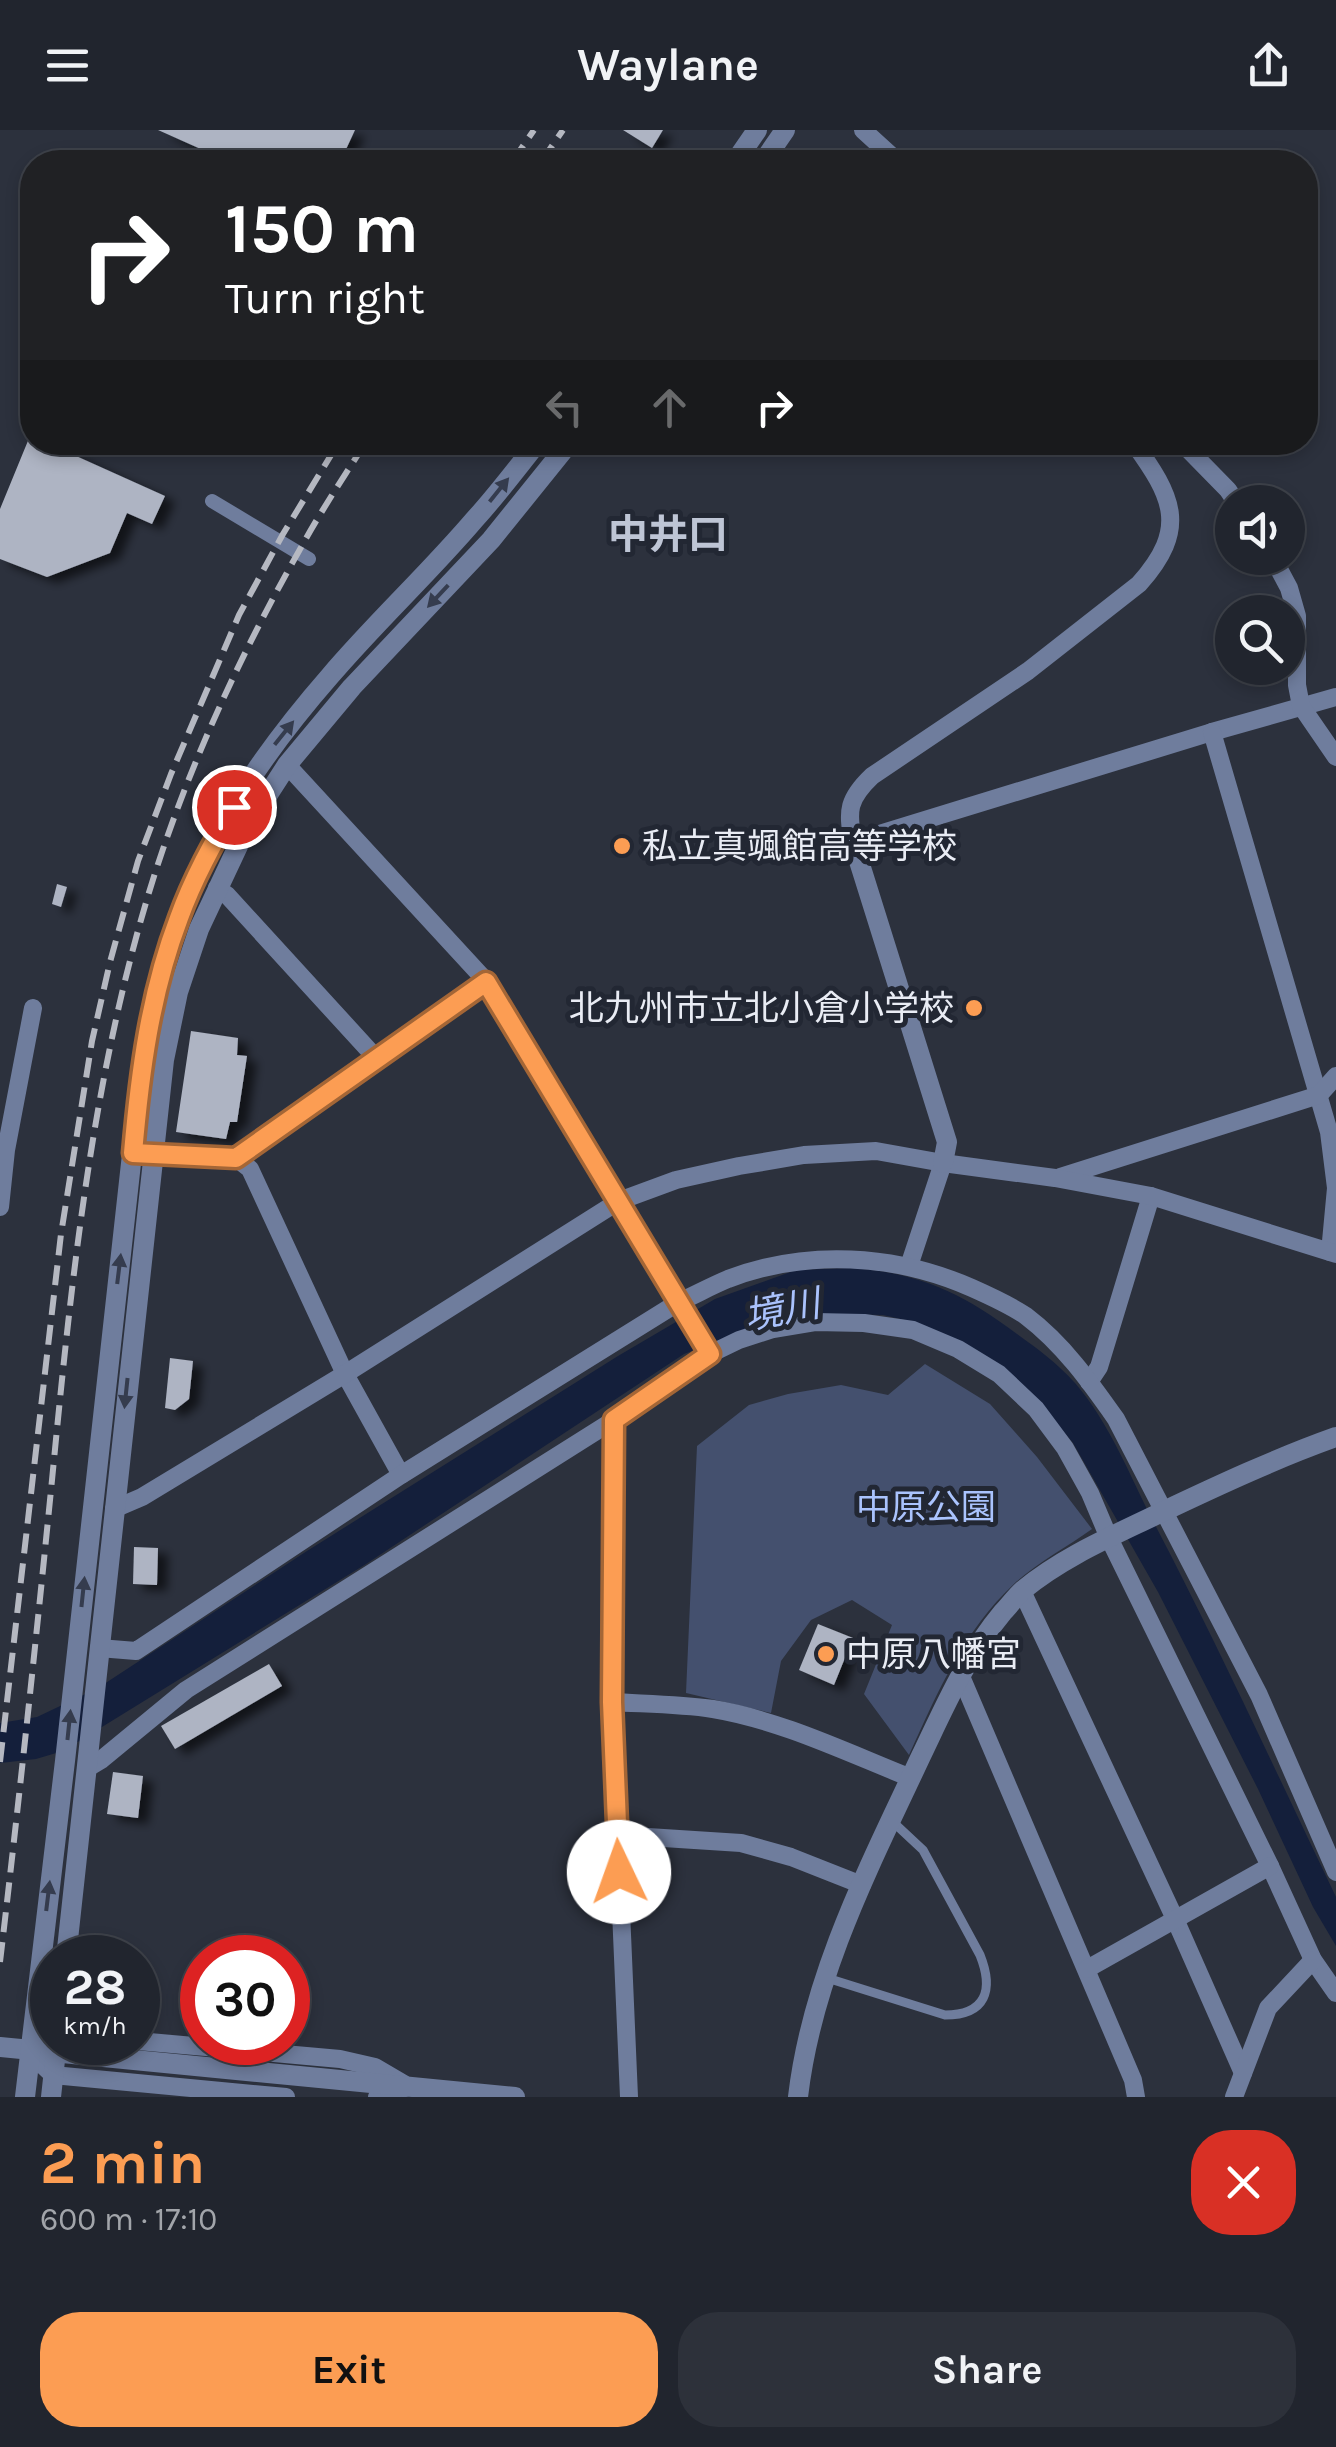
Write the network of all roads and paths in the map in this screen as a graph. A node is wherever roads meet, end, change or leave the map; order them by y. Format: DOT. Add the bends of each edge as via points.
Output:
graph roads {
  1 [pos="863,130"];
  2 [pos="885,150"];
  3 [pos="528,455"];
  4 [pos="560,455"];
  5 [pos="1142,455"];
  6 [pos="1194,455"];
  7 [pos="1223,485"];
  8 [pos="212,501"];
  9 [pos="309,560"];
  10 [pos="1282,575"];
  11 [pos="1336,698"];
  12 [pos="1301,706"];
  13 [pos="1212,732"];
  14 [pos="1336,757"];
  15 [pos="287,765"];
  16 [pos="854,842"];
  17 [pos="217,888"];
  18 [pos="486,982"];
  19 [pos="33,1008"];
  20 [pos="376,1058"];
  21 [pos="1336,1076"];
  22 [pos="1318,1095"];
  23 [pos="143,1154"];
  24 [pos="236,1158"];
  25 [pos="943,1164"];
  26 [pos="1055,1178"];
  27 [pos="1151,1196"];
  28 [pos="619,1201"];
  29 [pos="0,1207"];
  30 [pos="1333,1253"];
  31 [pos="908,1266"];
  32 [pos="682,1305"];
  33 [pos="709,1352"];
  34 [pos="345,1374"];
  35 [pos="1089,1382"];
  36 [pos="614,1420"];
  37 [pos="1336,1436"];
  38 [pos="400,1475"];
  39 [pos="114,1509"];
  40 [pos="1160,1513"];
  41 [pos="1112,1536"];
  42 [pos="1022,1591"];
  43 [pos="99,1648"];
  44 [pos="960,1674"];
  45 [pos="612,1702"];
  46 [pos="86,1769"];
  47 [pos="911,1778"];
  48 [pos="892,1820"];
  49 [pos="617,1835"];
  50 [pos="1270,1866"];
  51 [pos="1336,1872"];
  52 [pos="862,1885"];
  53 [pos="1175,1919"];
  54 [pos="44,1935"];
  55 [pos="68,1935"];
  56 [pos="1313,1960"];
  57 [pos="1086,1968"];
  58 [pos="824,1977"];
  59 [pos="1336,1993"];
  60 [pos="160,2043"];
  61 [pos="0,2047"];
  62 [pos="30,2054"];
  63 [pos="43,2065"];
  64 [pos="54,2065"];
  65 [pos="1243,2073"];
  66 [pos="54,2075"];
  67 [pos="409,2087"];
  68 [pos="25,2097"];
  69 [pos="50,2097"];
  70 [pos="281,2097"];
  71 [pos="377,2097"];
  72 [pos="515,2097"];
  73 [pos="629,2097"];
  74 [pos="798,2097"];
  75 [pos="1136,2097"];
  76 [pos="1234,2097"];
  1 -- 2 [label="street"];
  23 -- 3 [label="street, one-way" via="146,1041 157,988 206,856 271,749"];
  4 -- 15 [label="street, one-way"];
  5 -- 16 [label="street" via="1170,507 1170,529 1153,569 1028,671 872,776 850,806"];
  6 -- 7 [label="street"];
  8 -- 9 [label="street"];
  10 -- 12 [label="street" via="1297,616"];
  11 -- 12 [label="street"];
  12 -- 13 [label="street"];
  12 -- 14 [label="street"];
  13 -- 16 [label="street"];
  13 -- 22 [label="street"];
  15 -- 17 [label="street"];
  15 -- 18 [label="street"];
  16 -- 25 [label="street" via="947,1142"];
  17 -- 20 [label="street"];
  17 -- 23 [label="street" via="178,992"];
  18 -- 20 [label="street"];
  18 -- 28 [label="street"];
  19 -- 29 [label="street"];
  20 -- 24 [label="street"];
  21 -- 22 [label="street"];
  22 -- 26 [label="street"];
  22 -- 30 [label="street" via="1336,1188"];
  23 -- 24 [label="street"];
  23 -- 39 [label="street, one-way"];
  54 -- 23 [label="street, one-way"];
  24 -- 34 [label="street" via="250,1170"];
  25 -- 26 [label="street"];
  25 -- 28 [label="street" via="876,1152 804,1155 676,1180"];
  25 -- 31 [label="street"];
  26 -- 27 [label="street"];
  27 -- 30 [label="street"];
  27 -- 35 [label="street"];
  28 -- 32 [label="street"];
  28 -- 34 [label="street"];
  31 -- 32 [label="street" via="814,1259 728,1279"];
  31 -- 35 [label="street" via="946,1276 1024,1315"];
  32 -- 33 [label="street"];
  32 -- 38 [label="street"];
  33 -- 36 [label="street"];
  33 -- 41 [label="street" via="815,1322 913,1330 958,1349 999,1374 1036,1409 1066,1448"];
  34 -- 38 [label="street"];
  34 -- 39 [label="street"];
  35 -- 40 [label="street" via="1116,1419"];
  36 -- 45 [label="street"];
  36 -- 46 [label="street" via="186,1690"];
  37 -- 40 [label="street"];
  38 -- 43 [label="street" via="136,1652"];
  39 -- 43 [label="street"];
  40 -- 41 [label="street"];
  40 -- 51 [label="street" via="1259,1694"];
  41 -- 42 [label="street"];
  41 -- 50 [label="street"];
  42 -- 44 [label="street"];
  42 -- 53 [label="street"];
  43 -- 46 [label="street"];
  44 -- 47 [label="street"];
  44 -- 57 [label="street"];
  45 -- 47 [label="street" via="764,1721"];
  45 -- 49 [label="street"];
  46 -- 55 [label="street"];
  47 -- 48 [label="street"];
  48 -- 52 [label="street"];
  48 -- 58 [label="lane" via="923,1850 980,1955 986,1991 977,2008 944,2016"];
  49 -- 52 [label="street" via="741,1843"];
  49 -- 73 [label="street"];
  50 -- 53 [label="street"];
  50 -- 56 [label="street"];
  52 -- 58 [label="street"];
  53 -- 57 [label="street"];
  53 -- 65 [label="street"];
  56 -- 59 [label="street"];
  56 -- 65 [label="street" via="1268,2008"];
  57 -- 75 [label="street"];
  58 -- 74 [label="street"];
  60 -- 67 [label="street" via="340,2059"];
  61 -- 67 [label="street"];
  62 -- 68 [label="street"];
  63 -- 66 [label="street"];
  64 -- 66 [label="street"];
  65 -- 76 [label="street"];
  66 -- 69 [label="street"];
  66 -- 70 [label="street"];
  67 -- 71 [label="street"];
  67 -- 72 [label="street"];
}
